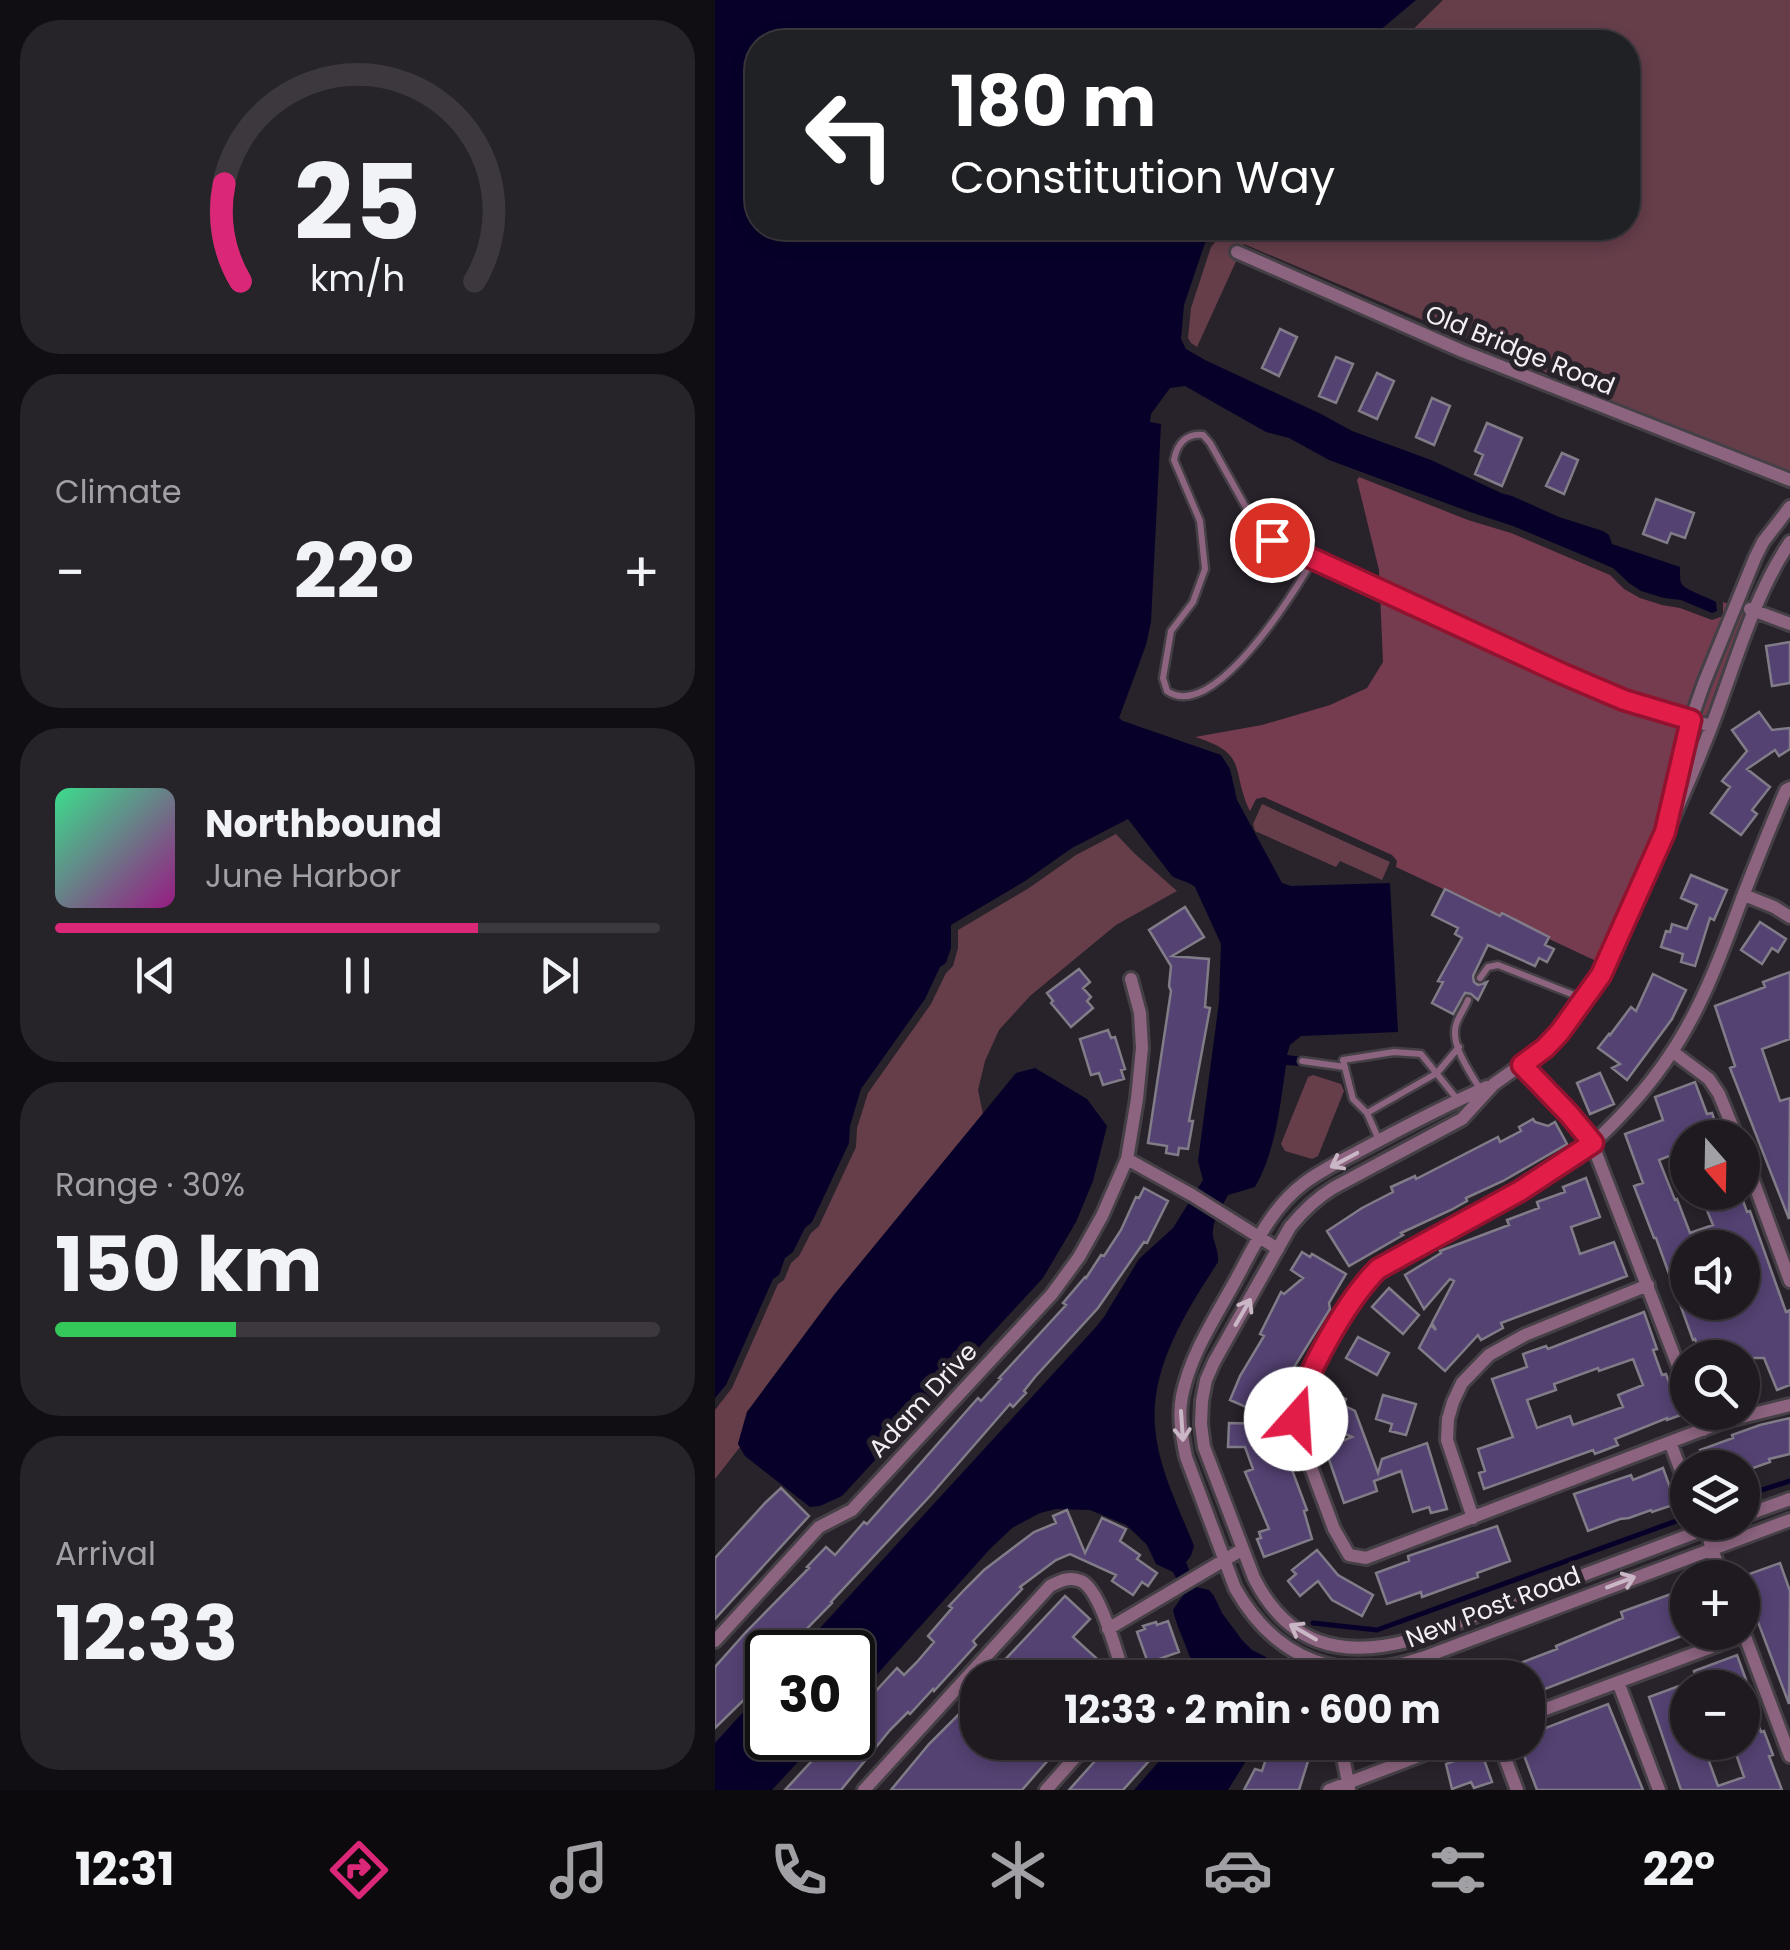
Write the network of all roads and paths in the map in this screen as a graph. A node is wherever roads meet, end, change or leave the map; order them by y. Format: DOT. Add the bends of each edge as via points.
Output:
graph roads {
  1 [pos="1237,252"];
  2 [pos="1790,480"];
  3 [pos="1790,508"];
  4 [pos="1272,540"];
  5 [pos="1790,542"];
  6 [pos="1313,559"];
  7 [pos="1737,604"];
  8 [pos="1755,611"];
  9 [pos="1790,624"];
  10 [pos="1691,720"];
  11 [pos="1711,726"];
  12 [pos="1790,788"];
  13 [pos="1665,832"];
  14 [pos="1743,895"];
  15 [pos="1790,917"];
  16 [pos="1480,978"];
  17 [pos="1131,979"];
  18 [pos="1468,1000"];
  19 [pos="1585,1000"];
  20 [pos="1459,1047"];
  21 [pos="1673,1052"];
  22 [pos="1302,1061"];
  23 [pos="1522,1065"];
  24 [pos="1345,1067"];
  25 [pos="1437,1073"];
  26 [pos="1487,1087"];
  27 [pos="1458,1100"];
  28 [pos="1367,1112"];
  29 [pos="1730,1120"];
  30 [pos="1379,1141"];
  31 [pos="1593,1143"];
  32 [pos="1127,1160"];
  33 [pos="1760,1199"];
  34 [pos="1260,1237"];
  35 [pos="1278,1249"];
  36 [pos="1790,1280"];
  37 [pos="1648,1285"];
  38 [pos="1670,1344"];
  39 [pos="1790,1405"];
  40 [pos="1760,1412"];
  41 [pos="1703,1430"];
  42 [pos="1670,1442"];
  43 [pos="1673,1450"];
  44 [pos="1790,1499"];
  45 [pos="1760,1510"];
  46 [pos="1473,1518"];
  47 [pos="1790,1520"];
  48 [pos="1670,1539"];
  49 [pos="1708,1540"];
  50 [pos="1243,1548"];
  51 [pos="1711,1548"];
  52 [pos="1224,1558"];
  53 [pos="1716,1560"];
  54 [pos="1108,1629"];
  55 [pos="715,1640"];
  56 [pos="1354,1650"];
  57 [pos="1700,1650"];
  58 [pos="1749,1650"];
  59 [pos="1119,1660"];
  60 [pos="1314,1660"];
  61 [pos="1353,1660"];
  62 [pos="1416,1660"];
  63 [pos="1618,1682"];
  64 [pos="1545,1709"];
  65 [pos="1790,1756"];
  66 [pos="1073,1760"];
  67 [pos="1343,1760"];
  68 [pos="1412,1760"];
  69 [pos="1506,1760"];
  70 [pos="1348,1786"];
  71 [pos="864,1790"];
  72 [pos="1046,1790"];
  73 [pos="1329,1790"];
  74 [pos="1517,1790"];
  75 [pos="1659,1790"];
  1 -- 2 [label="street, Old Bridge Road" via="1461,351"];
  3 -- 7 [label="street" via="1763,542"];
  4 -- 6 [label="street"];
  4 -- 6 [label="lane" via="1203,435 1181,442 1175,460 1200,521 1205,569 1193,602 1171,631 1163,678 1175,697 1201,693 1227,673 1291,598"];
  5 -- 8 [label="street, New Post Road"];
  6 -- 10 [label="street" via="1624,700"];
  7 -- 8 [label="street"];
  7 -- 10 [label="street"];
  8 -- 9 [label="street"];
  8 -- 11 [label="street, New Post Road"];
  10 -- 11 [label="street"];
  10 -- 13 [label="street"];
  11 -- 13 [label="street, New Post Road"];
  12 -- 14 [label="street"];
  13 -- 19 [label="street, New Post Road"];
  14 -- 15 [label="street"];
  14 -- 21 [label="street" via="1707,990"];
  16 -- 19 [label="lane" via="1498,965"];
  17 -- 32 [label="street, Adam Drive" via="1142,1048"];
  18 -- 20 [label="lane" via="1456,1023"];
  19 -- 23 [label="street, New Post Road"];
  20 -- 25 [label="lane"];
  20 -- 26 [label="lane"];
  21 -- 29 [label="street" via="1709,1079"];
  21 -- 31 [label="street"];
  22 -- 24 [label="lane"];
  23 -- 26 [label="street, New Post Road"];
  23 -- 31 [label="street"];
  24 -- 25 [label="lane" via="1343,1060 1415,1053"];
  24 -- 28 [label="lane" via="1353,1099"];
  25 -- 27 [label="lane"];
  25 -- 28 [label="lane"];
  26 -- 27 [label="street, New Post Road"];
  26 -- 35 [label="street, New Post Road" via="1462,1118 1316,1198"];
  27 -- 30 [label="street, New Post Road"];
  28 -- 30 [label="lane"];
  30 -- 34 [label="street, New Post Road, one-way" via="1305,1183"];
  31 -- 37 [label="street"];
  31 -- 46 [label="street" via="1378,1269 1335,1330 1299,1403 1299,1435 1349,1554 1366,1558"];
  32 -- 34 [label="street"];
  32 -- 55 [label="street, Adam Drive" via="1103,1216 1052,1294 852,1510 819,1528"];
  33 -- 36 [label="street"];
  34 -- 35 [label="street"];
  34 -- 52 [label="street, New Post Road, one-way" via="1199,1347 1181,1402 1186,1458"];
  50 -- 35 [label="street, New Post Road, one-way" via="1205,1447 1202,1400 1213,1362"];
  37 -- 38 [label="street"];
  37 -- 46 [label="street" via="1525,1336 1475,1367 1453,1402 1447,1440"];
  39 -- 40 [label="street"];
  41 -- 42 [label="street"];
  42 -- 43 [label="street"];
  42 -- 46 [label="street"];
  44 -- 45 [label="street"];
  47 -- 51 [label="street, New Post Road"];
  48 -- 56 [label="street, New Post Road" via="1411,1640"];
  49 -- 51 [label="street"];
  50 -- 52 [label="street"];
  56 -- 50 [label="street, New Post Road, one-way" via="1310,1637 1276,1613"];
  51 -- 53 [label="street"];
  62 -- 51 [label="street, New Post Road, one-way"];
  52 -- 54 [label="street"];
  52 -- 60 [label="street, New Post Road" via="1244,1603 1266,1630"];
  54 -- 59 [label="street"];
  54 -- 71 [label="street" via="1083,1582 1067,1578 1049,1586"];
  56 -- 61 [label="street"];
  57 -- 63 [label="street"];
  58 -- 65 [label="street"];
  63 -- 64 [label="street"];
  63 -- 75 [label="street"];
  66 -- 72 [label="street"];
  67 -- 70 [label="street"];
  68 -- 70 [label="street"];
  69 -- 74 [label="street"];
  70 -- 73 [label="street"];
}
